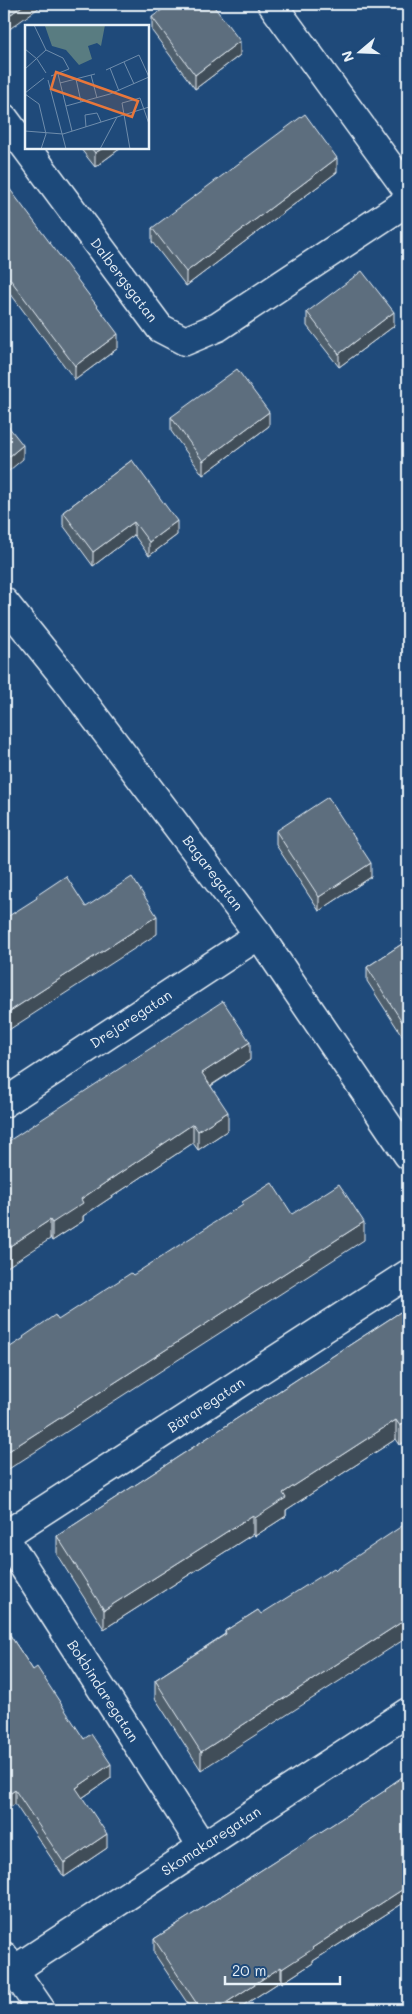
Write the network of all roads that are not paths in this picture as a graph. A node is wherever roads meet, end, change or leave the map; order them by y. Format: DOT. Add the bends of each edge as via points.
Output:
graph roads {
  1 [pos="272,4"];
  2 [pos="4,118"];
  3 [pos="25,146"];
  4 [pos="27,149"];
  5 [pos="408,191"];
  6 [pos="408,201"];
  7 [pos="4,602"];
  8 [pos="259,935"];
  9 [pos="4,1103"];
  10 [pos="408,1155"];
  11 [pos="408,1274"];
  12 [pos="4,1536"];
  13 [pos="408,1712"];
  14 [pos="202,1846"];
  15 [pos="9,1963"];
  16 [pos="41,2010"];
  1 -- 5 [label="street"];
  2 -- 3 [label="street, Dalbergsgatan"];
  4 -- 6 [label="street, Dalbergsgatan" via="160,328 185,341 218,327"];
  7 -- 8 [label="street, Bagaregatan"];
  8 -- 9 [label="street, Drejaregatan"];
  8 -- 10 [label="street, Bagaregatan"];
  11 -- 12 [label="street, Bäraregatan"];
  12 -- 14 [label="street, Bokbindaregatan"];
  13 -- 14 [label="street, Skomakaregatan"];
  14 -- 15 [label="street, Skomakaregatan"];
  15 -- 16 [label="street"];
}
